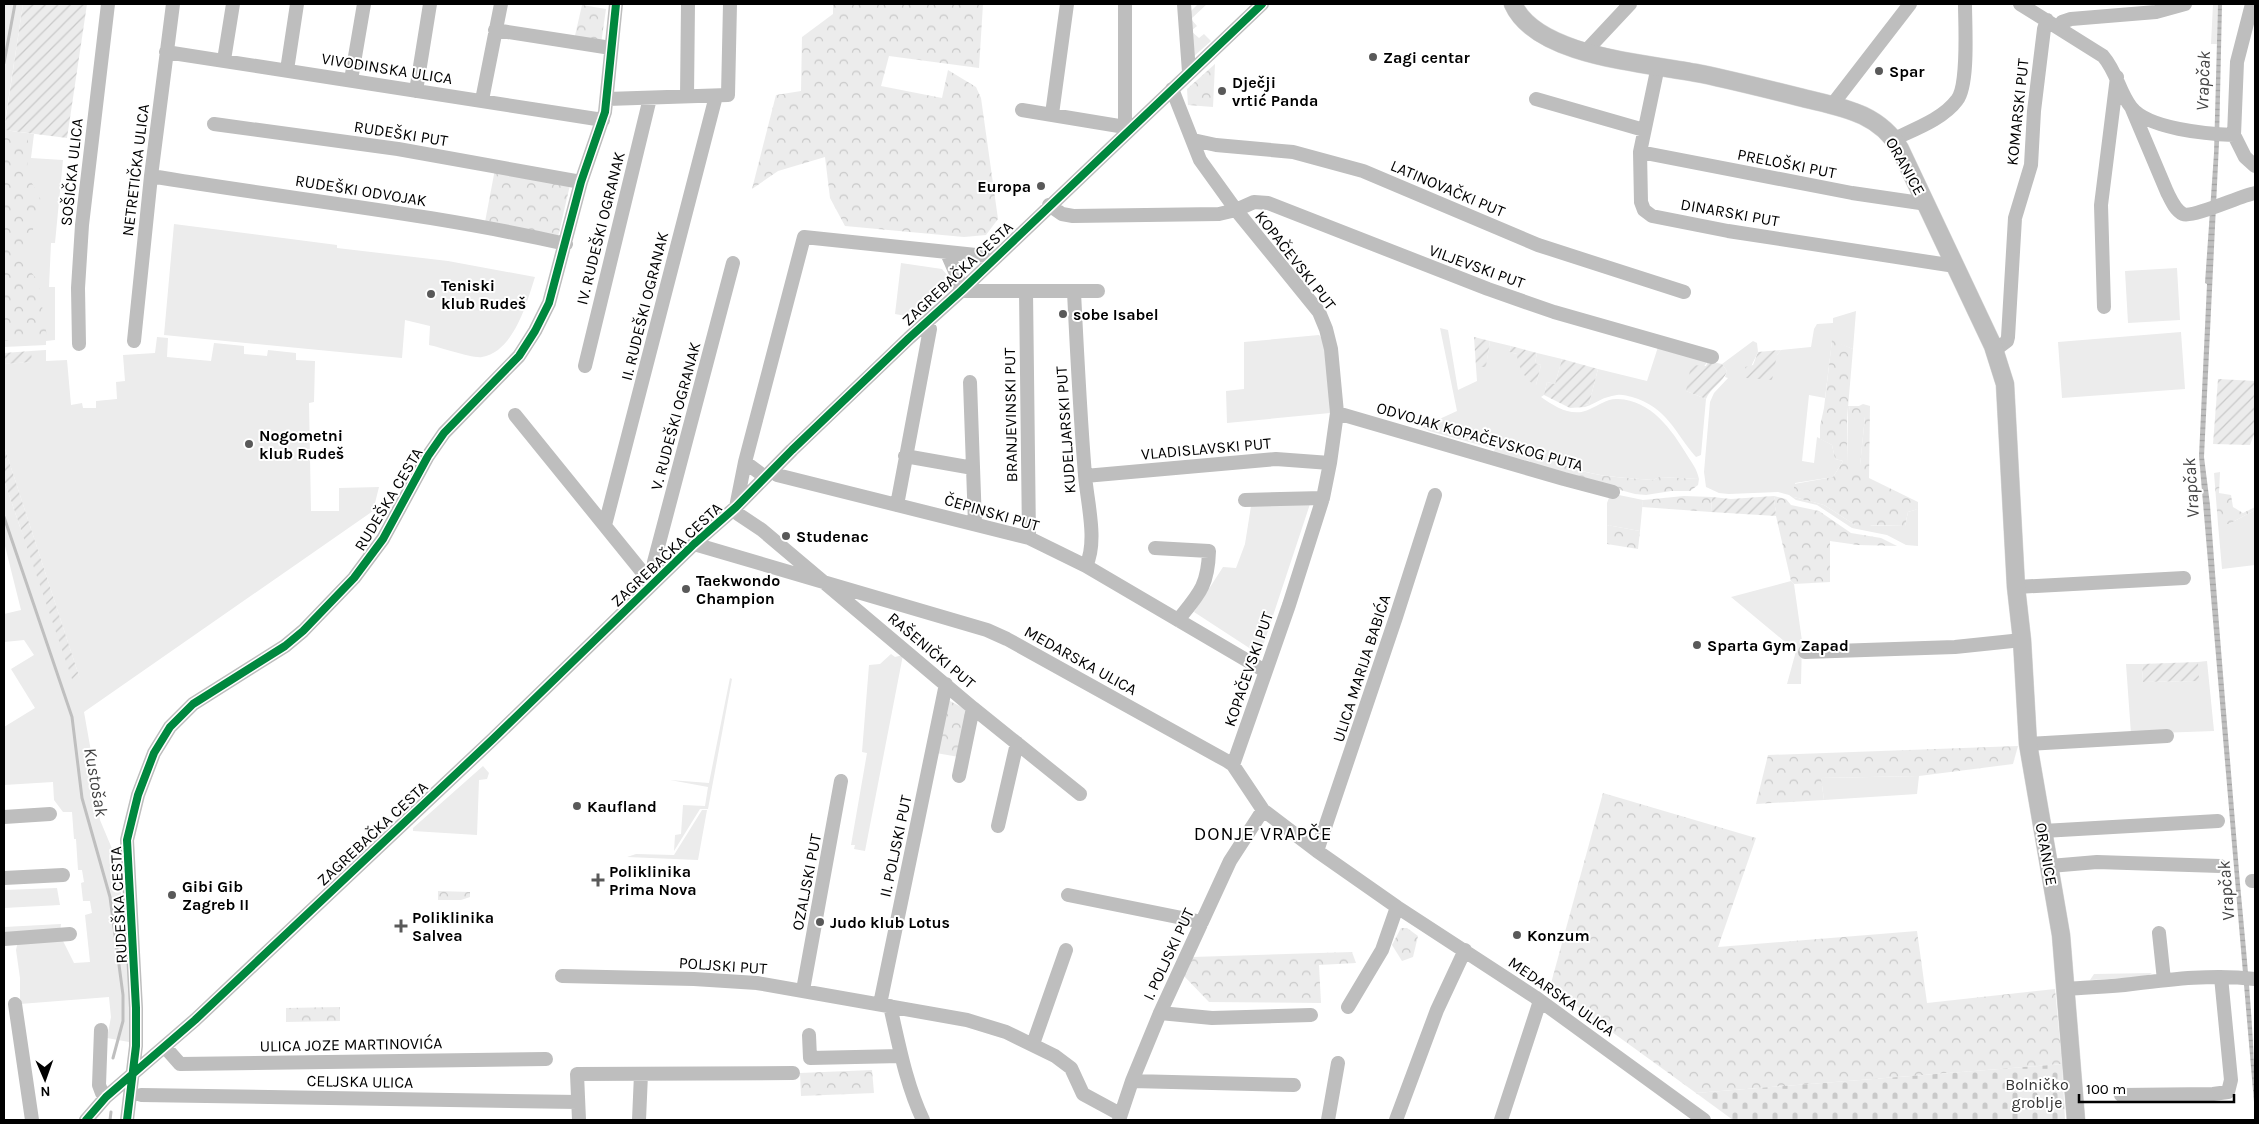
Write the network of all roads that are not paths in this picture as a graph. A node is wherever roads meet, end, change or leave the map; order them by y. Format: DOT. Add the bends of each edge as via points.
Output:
graph roads {
  1 [pos="108,4"];
  2 [pos="173,4"];
  3 [pos="233,4"];
  4 [pos="297,4"];
  5 [pos="364,4"];
  6 [pos="430,4"];
  7 [pos="501,4"];
  8 [pos="616,4"];
  9 [pos="688,4"];
  10 [pos="730,4"];
  11 [pos="1067,4"];
  12 [pos="1125,4"];
  13 [pos="1184,4"];
  14 [pos="1262,4"];
  15 [pos="1513,4"];
  16 [pos="1630,4"];
  17 [pos="1910,4"];
  18 [pos="1965,4"];
  19 [pos="2020,4"];
  20 [pos="2185,4"];
  21 [pos="2252,4"];
  22 [pos="2053,24"];
  23 [pos="496,30"];
  24 [pos="612,48"];
  25 [pos="166,52"];
  26 [pos="1585,52"];
  27 [pos="224,60"];
  28 [pos="1658,66"];
  29 [pos="287,70"];
  30 [pos="1189,72"];
  31 [pos="2117,76"];
  32 [pos="351,80"];
  33 [pos="1172,89"];
  34 [pos="416,91"];
  35 [pos="722,95"];
  36 [pos="687,96"];
  37 [pos="650,98"];
  38 [pos="607,99"];
  39 [pos="1536,99"];
  40 [pos="482,100"];
  41 [pos="1832,106"];
  42 [pos="2131,108"];
  43 [pos="1022,110"];
  44 [pos="1052,114"];
  45 [pos="603,120"];
  46 [pos="214,124"];
  47 [pos="1127,130"];
  48 [pos="1644,130"];
  49 [pos="2224,134"];
  50 [pos="1894,139"];
  51 [pos="1193,140"];
  52 [pos="1640,152"];
  53 [pos="2255,166"];
  54 [pos="151,176"];
  55 [pos="581,182"];
  56 [pos="2255,194"];
  57 [pos="1927,204"];
  58 [pos="1049,205"];
  59 [pos="1236,210"];
  60 [pos="566,244"];
  61 [pos="947,253"];
  62 [pos="995,257"];
  63 [pos="733,263"];
  64 [pos="1955,266"];
  65 [pos="961,291"];
  66 [pos="1026,291"];
  67 [pos="1098,291"];
  68 [pos="1074,292"];
  69 [pos="1684,292"];
  70 [pos="2104,307"];
  71 [pos="930,329"];
  72 [pos="134,341"];
  73 [pos="79,344"];
  74 [pos="1995,350"];
  75 [pos="1712,357"];
  76 [pos="585,366"];
  77 [pos="970,382"];
  78 [pos="1337,413"];
  79 [pos="515,415"];
  80 [pos="905,456"];
  81 [pos="745,462"];
  82 [pos="1330,463"];
  83 [pos="973,468"];
  84 [pos="769,473"];
  85 [pos="1085,476"];
  86 [pos="1613,492"];
  87 [pos="1435,495"];
  88 [pos="1323,498"];
  89 [pos="1244,500"];
  90 [pos="897,504"];
  91 [pos="736,507"];
  92 [pos="975,524"];
  93 [pos="605,525"];
  94 [pos="1029,538"];
  95 [pos="694,544"];
  96 [pos="1154,548"];
  97 [pos="1086,566"];
  98 [pos="2184,578"];
  99 [pos="656,581"];
  100 [pos="824,583"];
  101 [pos="2016,587"];
  102 [pos="1178,620"];
  103 [pos="2022,640"];
  104 [pos="1804,652"];
  105 [pos="1265,671"];
  106 [pos="946,684"];
  107 [pos="973,708"];
  108 [pos="2167,736"];
  109 [pos="1017,743"];
  110 [pos="2028,744"];
  111 [pos="1233,765"];
  112 [pos="959,776"];
  113 [pos="841,780"];
  114 [pos="1080,794"];
  115 [pos="1263,810"];
  116 [pos="50,814"];
  117 [pos="4,817"];
  118 [pos="2218,821"];
  119 [pos="998,826"];
  120 [pos="2043,831"];
  121 [pos="1317,851"];
  122 [pos="2050,866"];
  123 [pos="2220,866"];
  124 [pos="64,875"];
  125 [pos="4,878"];
  126 [pos="1068,895"];
  127 [pos="1397,907"];
  128 [pos="1202,922"];
  129 [pos="2160,933"];
  130 [pos="70,934"];
  131 [pos="4,939"];
  132 [pos="1066,950"];
  133 [pos="1465,950"];
  134 [pos="562,976"];
  135 [pos="2221,977"];
  136 [pos="2255,979"];
  137 [pos="2164,980"];
  138 [pos="2066,989"];
  139 [pos="803,990"];
  140 [pos="1540,1001"];
  141 [pos="15,1004"];
  142 [pos="885,1005"];
  143 [pos="1348,1007"];
  144 [pos="1160,1012"];
  145 [pos="1311,1015"];
  146 [pos="100,1030"];
  147 [pos="809,1035"];
  148 [pos="1033,1044"];
  149 [pos="165,1047"];
  150 [pos="901,1056"];
  151 [pos="546,1059"];
  152 [pos="1338,1062"];
  153 [pos="794,1073"];
  154 [pos="641,1074"];
  155 [pos="132,1075"];
  156 [pos="1132,1081"];
  157 [pos="1294,1085"];
  158 [pos="141,1095"];
  159 [pos="2121,1095"];
  160 [pos="106,1097"];
  161 [pos="578,1102"];
  162 [pos="1120,1117"];
  163 [pos="32,1120"];
  164 [pos="86,1120"];
  165 [pos="127,1120"];
  166 [pos="579,1120"];
  167 [pos="639,1120"];
  168 [pos="923,1120"];
  169 [pos="1328,1120"];
  170 [pos="1396,1120"];
  171 [pos="1501,1120"];
  172 [pos="1704,1120"];
  173 [pos="2076,1120"];
  1 -- 73 [label="street, SOŠIČKA ULICA" via="82,225"];
  2 -- 25 [label="street, NETRETIČKA ULICA"];
  3 -- 27 [label="street"];
  4 -- 29 [label="street"];
  5 -- 32 [label="street"];
  6 -- 34 [label="street"];
  7 -- 23 [label="street"];
  8 -- 24 [label="street, RUDEŠKA CESTA"];
  9 -- 36 [label="street"];
  10 -- 35 [label="street, II. RUDEŠKI OGRANAK"];
  11 -- 44 [label="street"];
  12 -- 47 [label="street"];
  13 -- 30 [label="street"];
  14 -- 30 [label="street, ZAGREBAČKA CESTA"];
  15 -- 26 [label="main road, ORANICE" via="1535,32"];
  16 -- 26 [label="street"];
  17 -- 41 [label="street"];
  18 -- 50 [label="street" via="1964,84 1958,100 1944,113"];
  19 -- 22 [label="street"];
  20 -- 22 [label="street" via="2156,12 2071,19"];
  21 -- 49 [label="street"];
  22 -- 31 [label="street" via="2103,56"];
  22 -- 74 [label="street, KOMARSKI PUT" via="2035,102 2031,165 2015,218 2008,337"];
  23 -- 24 [label="street"];
  23 -- 40 [label="street"];
  24 -- 38 [label="street, RUDEŠKA CESTA"];
  25 -- 27 [label="street, VIVODINSKA ULICA"];
  25 -- 54 [label="street, NETRETIČKA ULICA"];
  26 -- 28 [label="main road, ORANICE"];
  27 -- 29 [label="street, VIVODINSKA ULICA"];
  28 -- 41 [label="main road, ORANICE"];
  28 -- 48 [label="street, DINARSKI PUT"];
  29 -- 32 [label="street, VIVODINSKA ULICA"];
  30 -- 33 [label="street, ZAGREBAČKA CESTA"];
  31 -- 42 [label="street"];
  31 -- 70 [label="street" via="2101,205"];
  32 -- 34 [label="street, VIVODINSKA ULICA"];
  33 -- 47 [label="street, ZAGREBAČKA CESTA"];
  33 -- 51 [label="street, KOPAČEVSKI PUT"];
  34 -- 40 [label="street, VIVODINSKA ULICA"];
  35 -- 36 [label="street"];
  35 -- 93 [label="street, II. RUDEŠKI OGRANAK"];
  36 -- 37 [label="street"];
  37 -- 38 [label="street"];
  37 -- 76 [label="street, IV. RUDEŠKI OGRANAK"];
  38 -- 45 [label="street, RUDEŠKA CESTA"];
  39 -- 48 [label="street"];
  40 -- 45 [label="street, VIVODINSKA ULICA"];
  41 -- 50 [label="main road, ORANICE" via="1868,116"];
  42 -- 49 [label="street" via="2162,124"];
  42 -- 56 [label="street" via="2167,192 2182,213 2191,215"];
  43 -- 44 [label="street"];
  44 -- 47 [label="street"];
  45 -- 55 [label="street, RUDEŠKA CESTA"];
  46 -- 55 [label="street, RUDEŠKI PUT" via="398,148"];
  47 -- 58 [label="street, ZAGREBAČKA CESTA"];
  48 -- 52 [label="street, DINARSKI PUT"];
  49 -- 53 [label="street"];
  50 -- 57 [label="main road, ORANICE"];
  51 -- 59 [label="street, KOPAČEVSKI PUT" via="1200,160"];
  51 -- 69 [label="street, LATINOVAČKI PUT" via="1294,152 1362,171 1538,245"];
  52 -- 57 [label="street, PRELOŠKI PUT" via="1852,193"];
  52 -- 64 [label="street, DINARSKI PUT" via="1641,202 1644,210 1652,216 1738,233"];
  54 -- 60 [label="street, RUDEŠKI ODVOJAK" via="484,226"];
  54 -- 72 [label="street, NETRETIČKA ULICA"];
  55 -- 60 [label="street, RUDEŠKA CESTA"];
  57 -- 64 [label="main road, ORANICE"];
  58 -- 59 [label="street" via="1062,214 1073,216 1219,214"];
  58 -- 62 [label="street, ZAGREBAČKA CESTA"];
  59 -- 75 [label="street, VILJEVSKI PUT" via="1254,202 1268,203 1488,290"];
  59 -- 78 [label="street, KOPAČEVSKI PUT" via="1319,312 1331,349"];
  60 -- 155 [label="street, RUDEŠKA CESTA" via="549,303 536,331 519,356 444,433 383,539 354,578 285,646 193,704 170,727 154,753 138,795 127,840 136,1008"];
  61 -- 62 [label="street, ZAGREBAČKA CESTA"];
  61 -- 65 [label="street, ZAGREBAČKA CESTA"];
  61 -- 81 [label="street, ZAGREBAČKA CESTA" via="804,237"];
  62 -- 65 [label="street, ZAGREBAČKA CESTA"];
  63 -- 99 [label="street, V. RUDEŠKI OGRANAK" via="654,562"];
  64 -- 74 [label="main road, ORANICE"];
  65 -- 66 [label="street, ZAGREBAČKA CESTA"];
  65 -- 84 [label="street, ZAGREBAČKA CESTA"];
  66 -- 68 [label="street, ZAGREBAČKA CESTA"];
  66 -- 94 [label="street, BRANJEVINSKI PUT"];
  67 -- 68 [label="street, ZAGREBAČKA CESTA"];
  68 -- 85 [label="street, KUDELJARSKI PUT"];
  71 -- 80 [label="street"];
  74 -- 101 [label="main road, ORANICE" via="2007,395"];
  77 -- 83 [label="street"];
  78 -- 82 [label="street, KOPAČEVSKI PUT"];
  78 -- 86 [label="street, ODVOJAK KOPAČEVSKOG PUTA"];
  79 -- 93 [label="street"];
  80 -- 83 [label="street"];
  80 -- 90 [label="street"];
  81 -- 84 [label="street"];
  81 -- 91 [label="street, ZAGREBAČKA CESTA"];
  82 -- 85 [label="street, VLADISLAVSKI PUT" via="1276,459"];
  82 -- 88 [label="street, KOPAČEVSKI PUT"];
  83 -- 92 [label="street"];
  84 -- 90 [label="street, ČEPINSKI PUT"];
  84 -- 91 [label="street, ZAGREBAČKA CESTA"];
  85 -- 97 [label="street, KUDELJARSKI PUT" via="1092,546"];
  87 -- 121 [label="street, ULICA MARIJA BABIĆA"];
  88 -- 89 [label="street"];
  88 -- 105 [label="street, KOPAČEVSKI PUT"];
  90 -- 92 [label="street, ČEPINSKI PUT"];
  91 -- 95 [label="street, ZAGREBAČKA CESTA"];
  91 -- 100 [label="street, RAŠENIČKI PUT" via="738,514 762,530"];
  92 -- 94 [label="street, ČEPINSKI PUT"];
  93 -- 99 [label="street"];
  94 -- 97 [label="street, ČEPINSKI PUT"];
  95 -- 99 [label="street, ZAGREBAČKA CESTA"];
  95 -- 100 [label="street, MEDARSKA ULICA"];
  96 -- 102 [label="street" via="1209,551 1206,580"];
  97 -- 102 [label="street, ČEPINSKI PUT"];
  98 -- 101 [label="street"];
  99 -- 149 [label="street, ZAGREBAČKA CESTA"];
  100 -- 106 [label="street, RAŠENIČKI PUT"];
  100 -- 111 [label="street, MEDARSKA ULICA" via="987,630"];
  101 -- 103 [label="main road, ORANICE"];
  102 -- 105 [label="street, ČEPINSKI PUT"];
  103 -- 104 [label="street" via="1954,647"];
  103 -- 110 [label="main road, ORANICE"];
  105 -- 111 [label="street, KOPAČEVSKI PUT"];
  106 -- 107 [label="street, RAŠENIČKI PUT"];
  106 -- 142 [label="street, II. POLJSKI PUT"];
  107 -- 109 [label="street, RAŠENIČKI PUT"];
  107 -- 112 [label="street"];
  108 -- 110 [label="street"];
  109 -- 114 [label="street, RAŠENIČKI PUT"];
  109 -- 119 [label="street"];
  110 -- 120 [label="main road, ORANICE"];
  111 -- 115 [label="street, MEDARSKA ULICA"];
  113 -- 139 [label="street, OZALJSKI PUT"];
  115 -- 121 [label="street, MEDARSKA ULICA"];
  115 -- 128 [label="street, I. POLJSKI PUT" via="1230,861"];
  116 -- 117 [label="street"];
  118 -- 120 [label="street"];
  120 -- 122 [label="main road, ORANICE"];
  121 -- 127 [label="street, MEDARSKA ULICA"];
  122 -- 123 [label="street" via="2097,862"];
  122 -- 138 [label="main road, ORANICE"];
  124 -- 125 [label="street"];
  126 -- 128 [label="street"];
  127 -- 133 [label="street, MEDARSKA ULICA"];
  127 -- 143 [label="street" via="1382,950"];
  128 -- 144 [label="street, I. POLJSKI PUT"];
  129 -- 137 [label="street"];
  130 -- 131 [label="street"];
  132 -- 148 [label="street"];
  133 -- 140 [label="street, MEDARSKA ULICA"];
  133 -- 170 [label="street" via="1437,1010"];
  134 -- 139 [label="street, POLJSKI PUT" via="756,983"];
  135 -- 136 [label="street"];
  135 -- 137 [label="street"];
  135 -- 159 [label="street" via="2231,1080 2228,1092"];
  137 -- 138 [label="street"];
  138 -- 173 [label="main road, ORANICE"];
  139 -- 142 [label="street, POLJSKI PUT"];
  140 -- 171 [label="street"];
  140 -- 172 [label="street, MEDARSKA ULICA"];
  141 -- 163 [label="street"];
  142 -- 148 [label="street" via="967,1020"];
  142 -- 150 [label="street, II. POLJSKI PUT"];
  144 -- 145 [label="street" via="1212,1018"];
  144 -- 156 [label="street, I. POLJSKI PUT"];
  146 -- 160 [label="street" via="99,1085"];
  147 -- 150 [label="street" via="810,1058"];
  148 -- 162 [label="street" via="1067,1064 1083,1094"];
  149 -- 151 [label="street, ULICA JOZE MARTINOVIĆA" via="180,1064"];
  149 -- 155 [label="street, ZAGREBAČKA CESTA"];
  150 -- 168 [label="street, II. POLJSKI PUT"];
  152 -- 169 [label="street"];
  153 -- 154 [label="street"];
  154 -- 161 [label="street" via="577,1074"];
  154 -- 167 [label="street"];
  155 -- 160 [label="street, ZAGREBAČKA CESTA"];
  155 -- 165 [label="street, RUDEŠKA CESTA"];
  156 -- 157 [label="street"];
  156 -- 162 [label="street, I. POLJSKI PUT"];
  158 -- 161 [label="street, CELJSKA ULICA"];
  160 -- 164 [label="street, ZAGREBAČKA CESTA"];
  161 -- 166 [label="street"];
}
